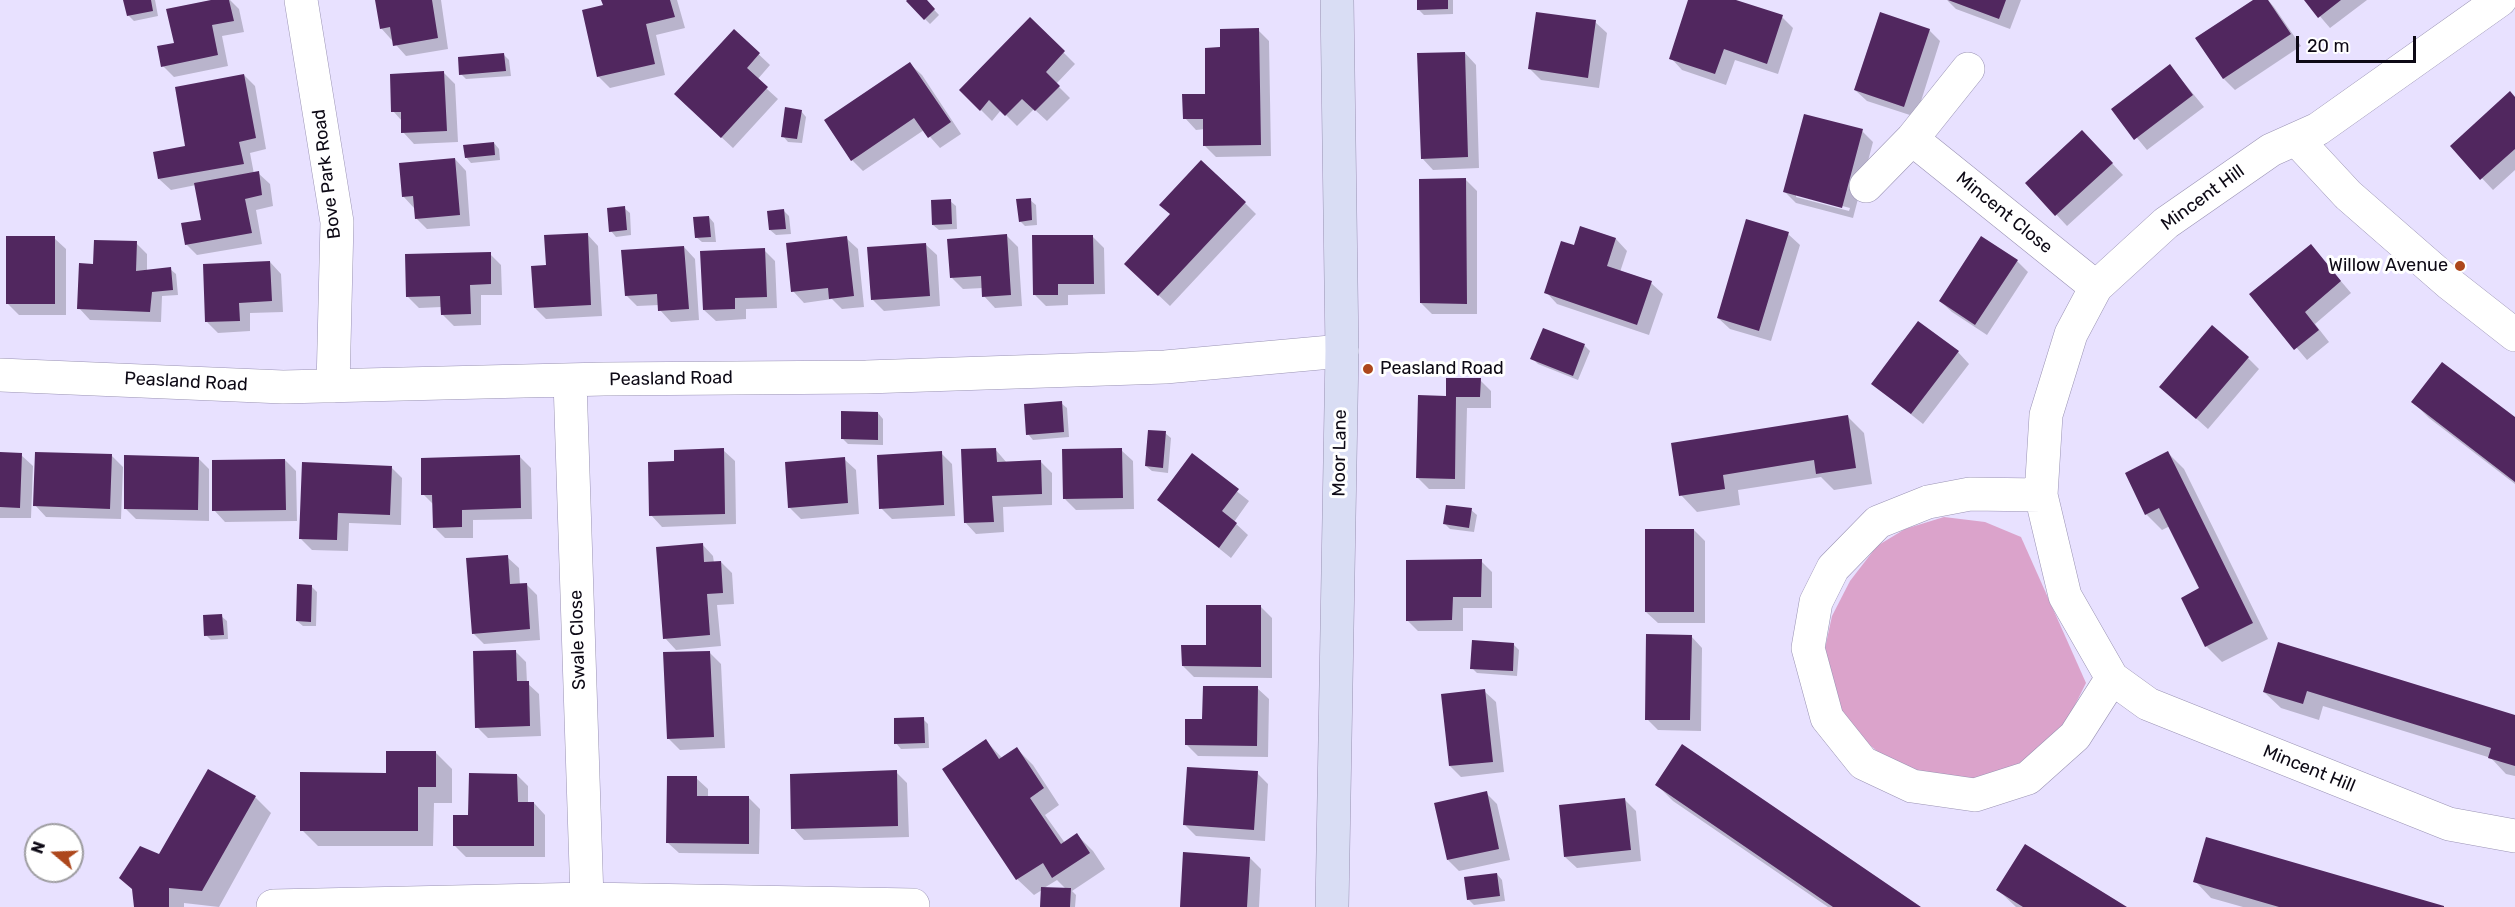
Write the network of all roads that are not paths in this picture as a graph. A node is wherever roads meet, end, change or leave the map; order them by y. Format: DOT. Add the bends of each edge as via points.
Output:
graph roads {
  1 [pos="301,0"];
  2 [pos="1337,0"];
  3 [pos="2500,0"];
  4 [pos="1968,69"];
  5 [pos="1912,139"];
  6 [pos="2298,140"];
  7 [pos="1866,186"];
  8 [pos="2096,286"];
  9 [pos="2515,335"];
  10 [pos="1342,351"];
  11 [pos="0,375"];
  12 [pos="570,381"];
  13 [pos="333,386"];
  14 [pos="2041,495"];
  15 [pos="2112,678"];
  16 [pos="2515,836"];
  17 [pos="587,899"];
  18 [pos="913,905"];
  19 [pos="273,906"];
  20 [pos="1332,907"];
  1 -- 13 [label="street, Bove Park Road" via="336,222"];
  2 -- 10 [label="street, Moor Lane"];
  3 -- 6 [label="street, Mincent Hill"];
  4 -- 5 [label="street"];
  5 -- 7 [label="street"];
  5 -- 8 [label="street, Mincent Close"];
  6 -- 8 [label="street, Mincent Hill" via="2271,150 2166,223"];
  6 -- 9 [label="street" via="2348,195"];
  8 -- 14 [label="street, Mincent Hill" via="2071,334 2046,415"];
  10 -- 12 [label="street, Peasland Road" via="1165,367"];
  10 -- 20 [label="street, Moor Lane"];
  11 -- 13 [label="street, Peasland Road"];
  12 -- 13 [label="street, Peasland Road"];
  12 -- 17 [label="street, Swale Close"];
  14 -- 15 [label="street, Mincent Hill" via="2065,596"];
  14 -- 15 [label="street" via="1970,494 1928,502 1878,522 1833,568 1816,602 1808,648 1827,718 1863,763 1912,786 1975,795 2028,778 2074,736"];
  15 -- 16 [label="street, Mincent Hill" via="2148,704 2449,824"];
  17 -- 18 [label="street"];
  17 -- 19 [label="street"];
}
